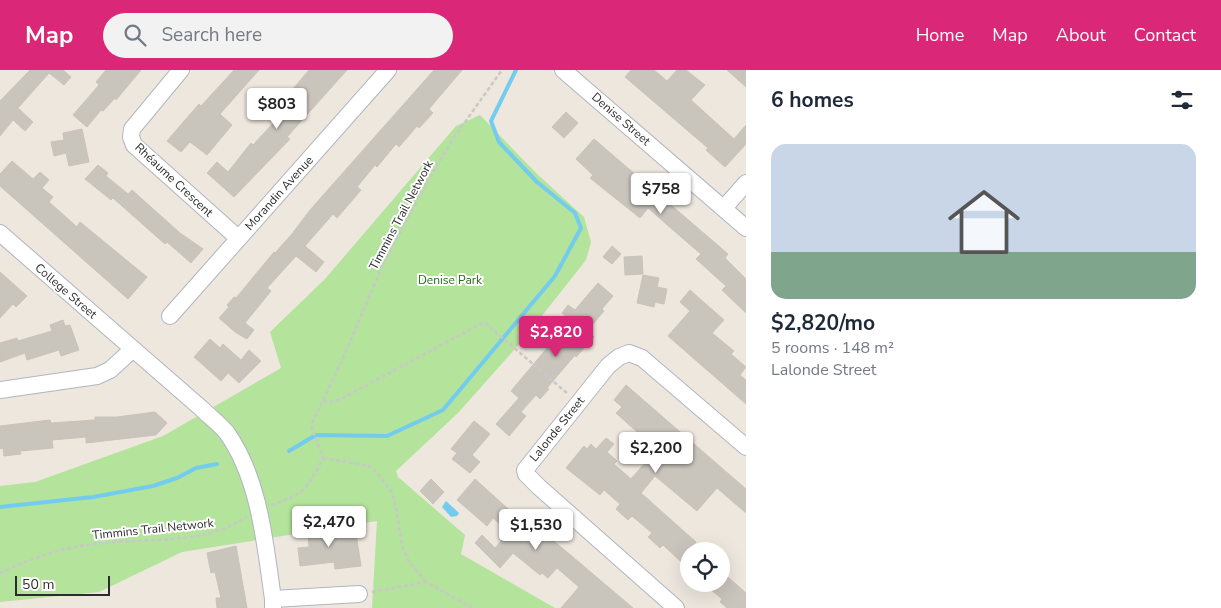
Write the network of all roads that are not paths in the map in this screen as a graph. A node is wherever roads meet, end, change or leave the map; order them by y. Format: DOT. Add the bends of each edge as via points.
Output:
graph roads {
  1 [pos="181,70"];
  2 [pos="388,70"];
  3 [pos="563,70"];
  4 [pos="746,183"];
  5 [pos="724,208"];
  6 [pos="746,228"];
  7 [pos="0,233"];
  8 [pos="238,238"];
  9 [pos="170,316"];
  10 [pos="132,350"];
  11 [pos="0,390"];
  12 [pos="746,447"];
  13 [pos="359,594"];
  14 [pos="273,603"];
  15 [pos="676,608"];
  1 -- 8 [label="street, Rhéaume Crescent" via="132,129 131,137 134,145"];
  2 -- 8 [label="street, Morandin Avenue"];
  3 -- 5 [label="street, Denise Street"];
  4 -- 5 [label="street"];
  5 -- 6 [label="street, Denise Street"];
  7 -- 10 [label="street, College Street"];
  8 -- 9 [label="street, Morandin Avenue"];
  10 -- 11 [label="street" via="110,370 97,376"];
  10 -- 14 [label="street, College Street" via="226,432 241,457 258,509"];
  12 -- 15 [label="street, Lalonde Street" via="637,355 629,353 608,366 528,464 526,474"];
  13 -- 14 [label="street"];
}
